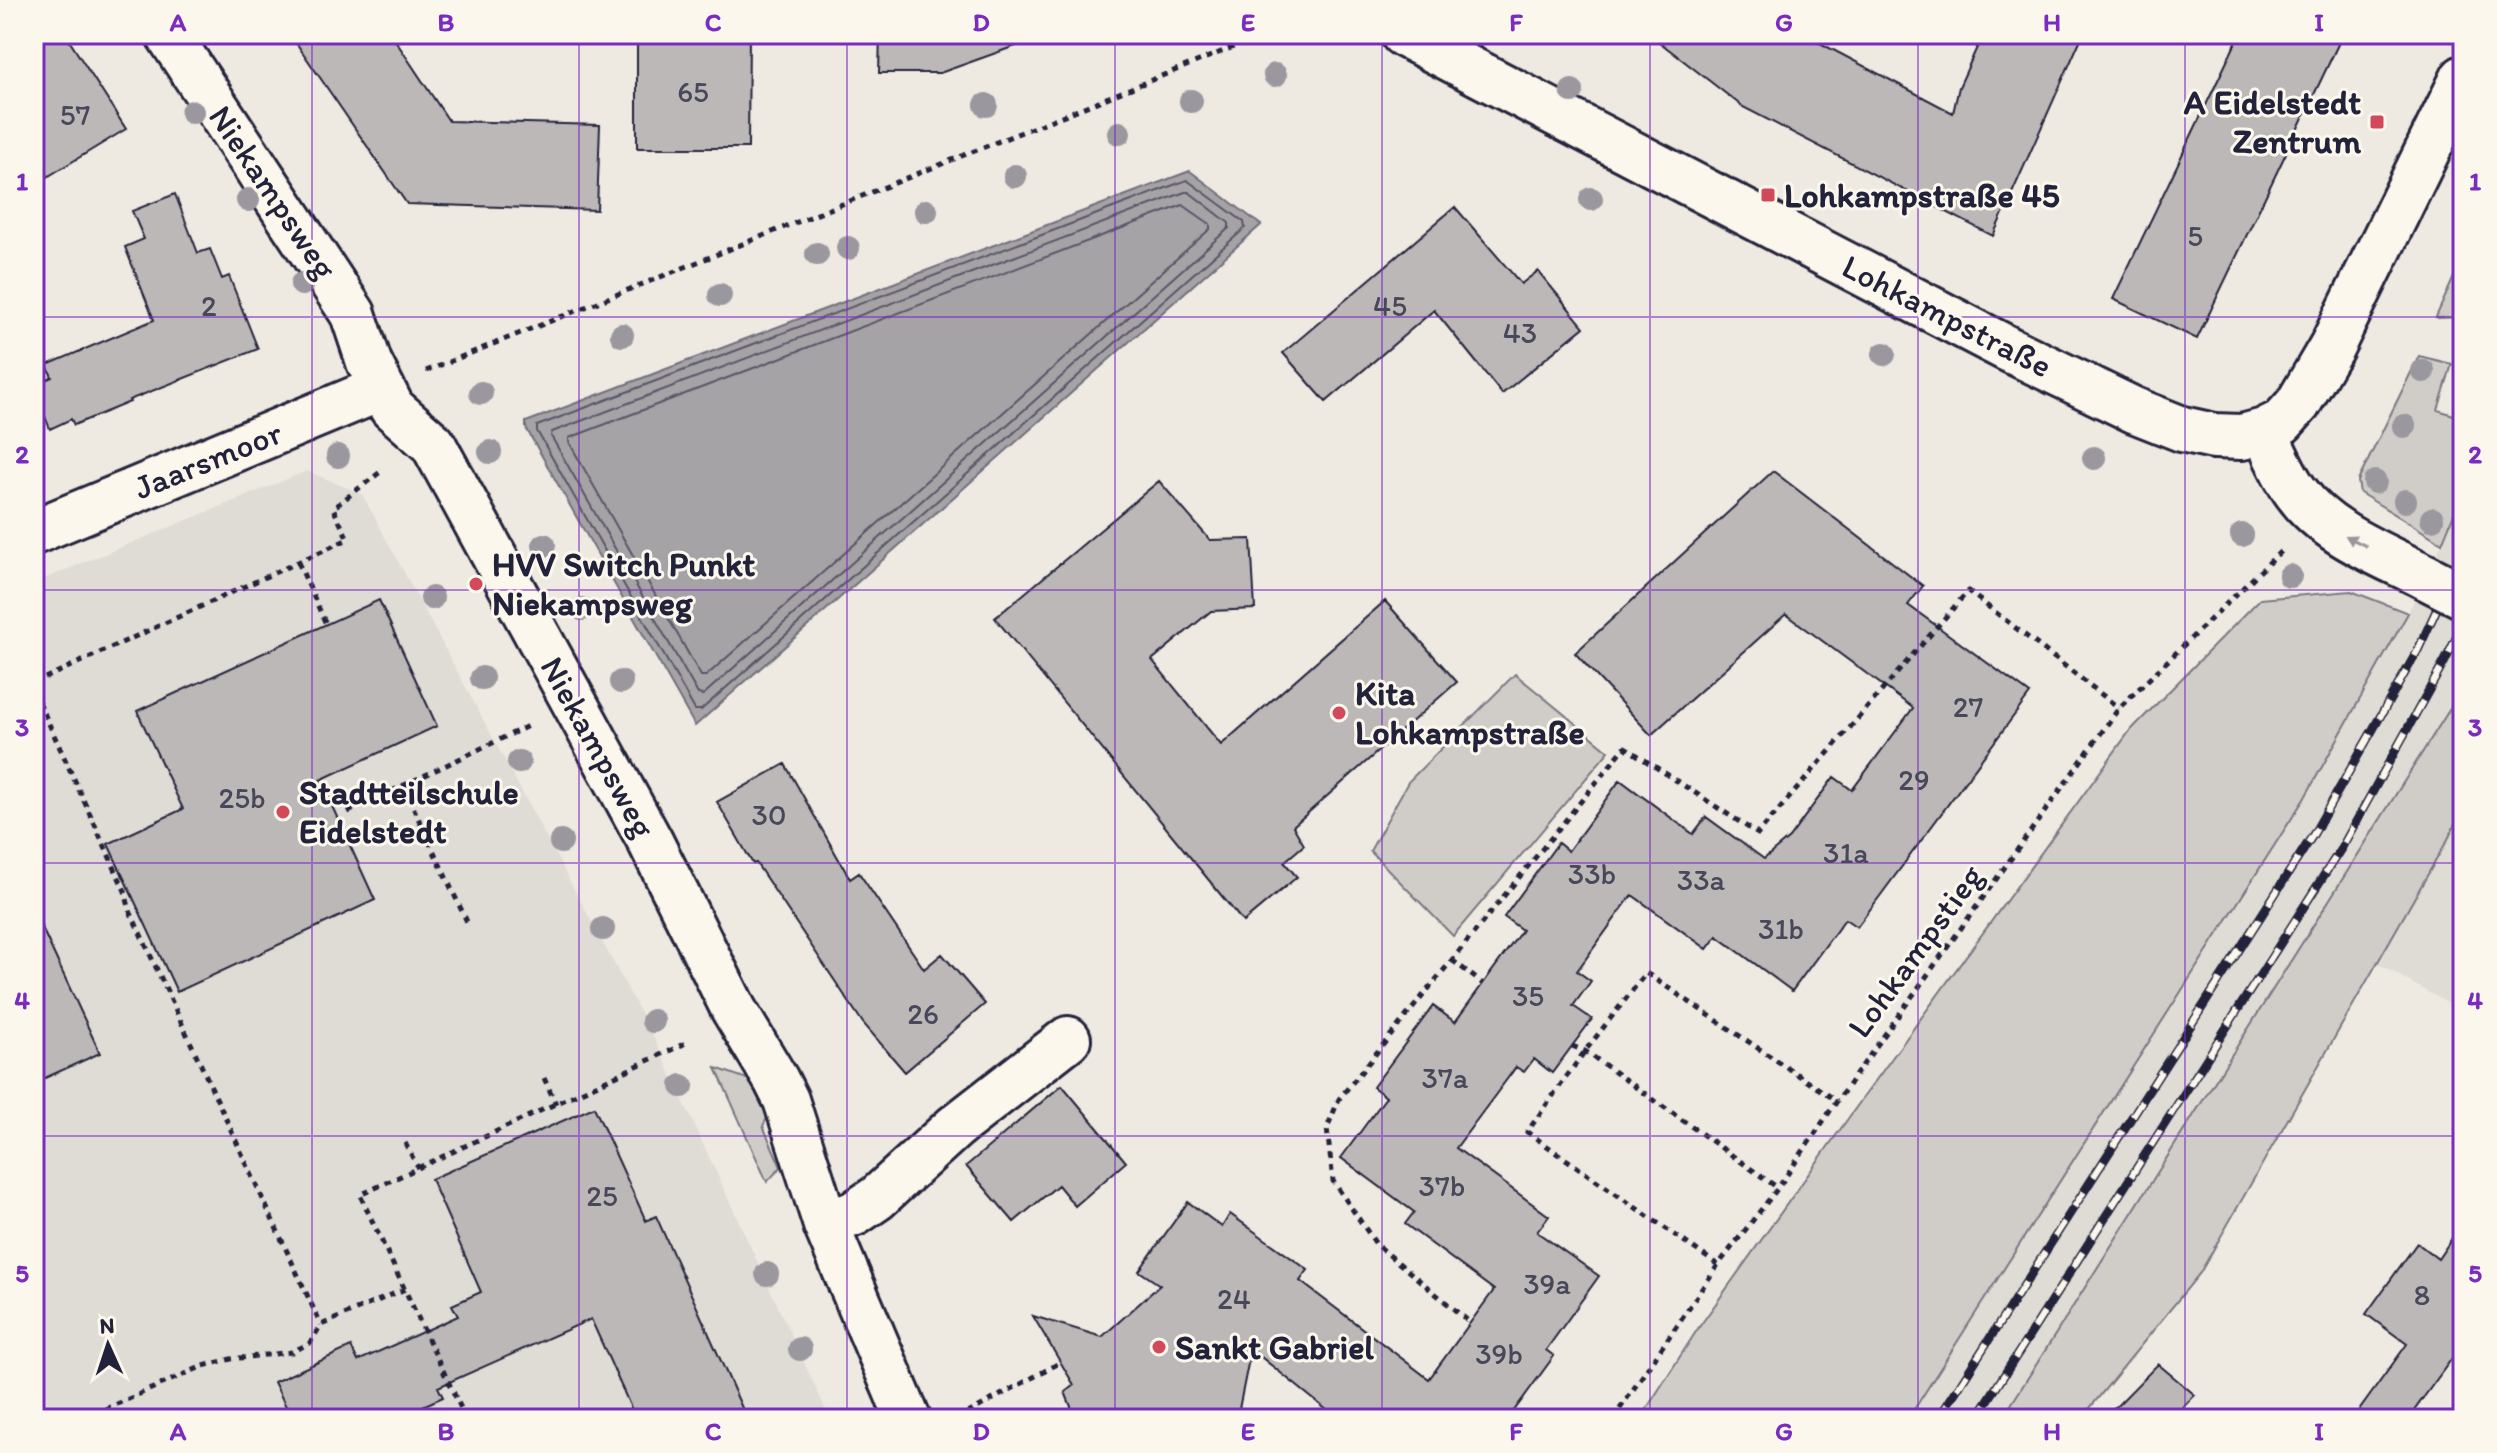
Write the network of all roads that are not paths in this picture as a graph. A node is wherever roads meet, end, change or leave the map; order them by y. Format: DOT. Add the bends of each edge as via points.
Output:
graph roads {
  1 [pos="168,34"];
  2 [pos="1403,34"];
  3 [pos="2463,78"];
  4 [pos="382,388"];
  5 [pos="2264,431"];
  6 [pos="34,532"];
  7 [pos="2444,587"];
  8 [pos="1068,1039"];
  9 [pos="826,1225"];
  10 [pos="908,1419"];
  1 -- 4 [label="street, Niekampsweg" via="353,314"];
  2 -- 5 [label="street, Lohkampstraße" via="2134,410 2214,436"];
  3 -- 5 [label="street" via="2332,346 2298,404 2282,422"];
  4 -- 6 [label="street, Jaarsmoor"];
  4 -- 9 [label="street, Niekampsweg" via="392,408 433,444 650,841 734,1010 786,1100"];
  7 -- 5 [label="street, one-way" via="2343,534 2312,511 2294,490"];
  8 -- 9 [label="street" via="955,1127 877,1198"];
  9 -- 10 [label="street, Niekampsweg"];
}
